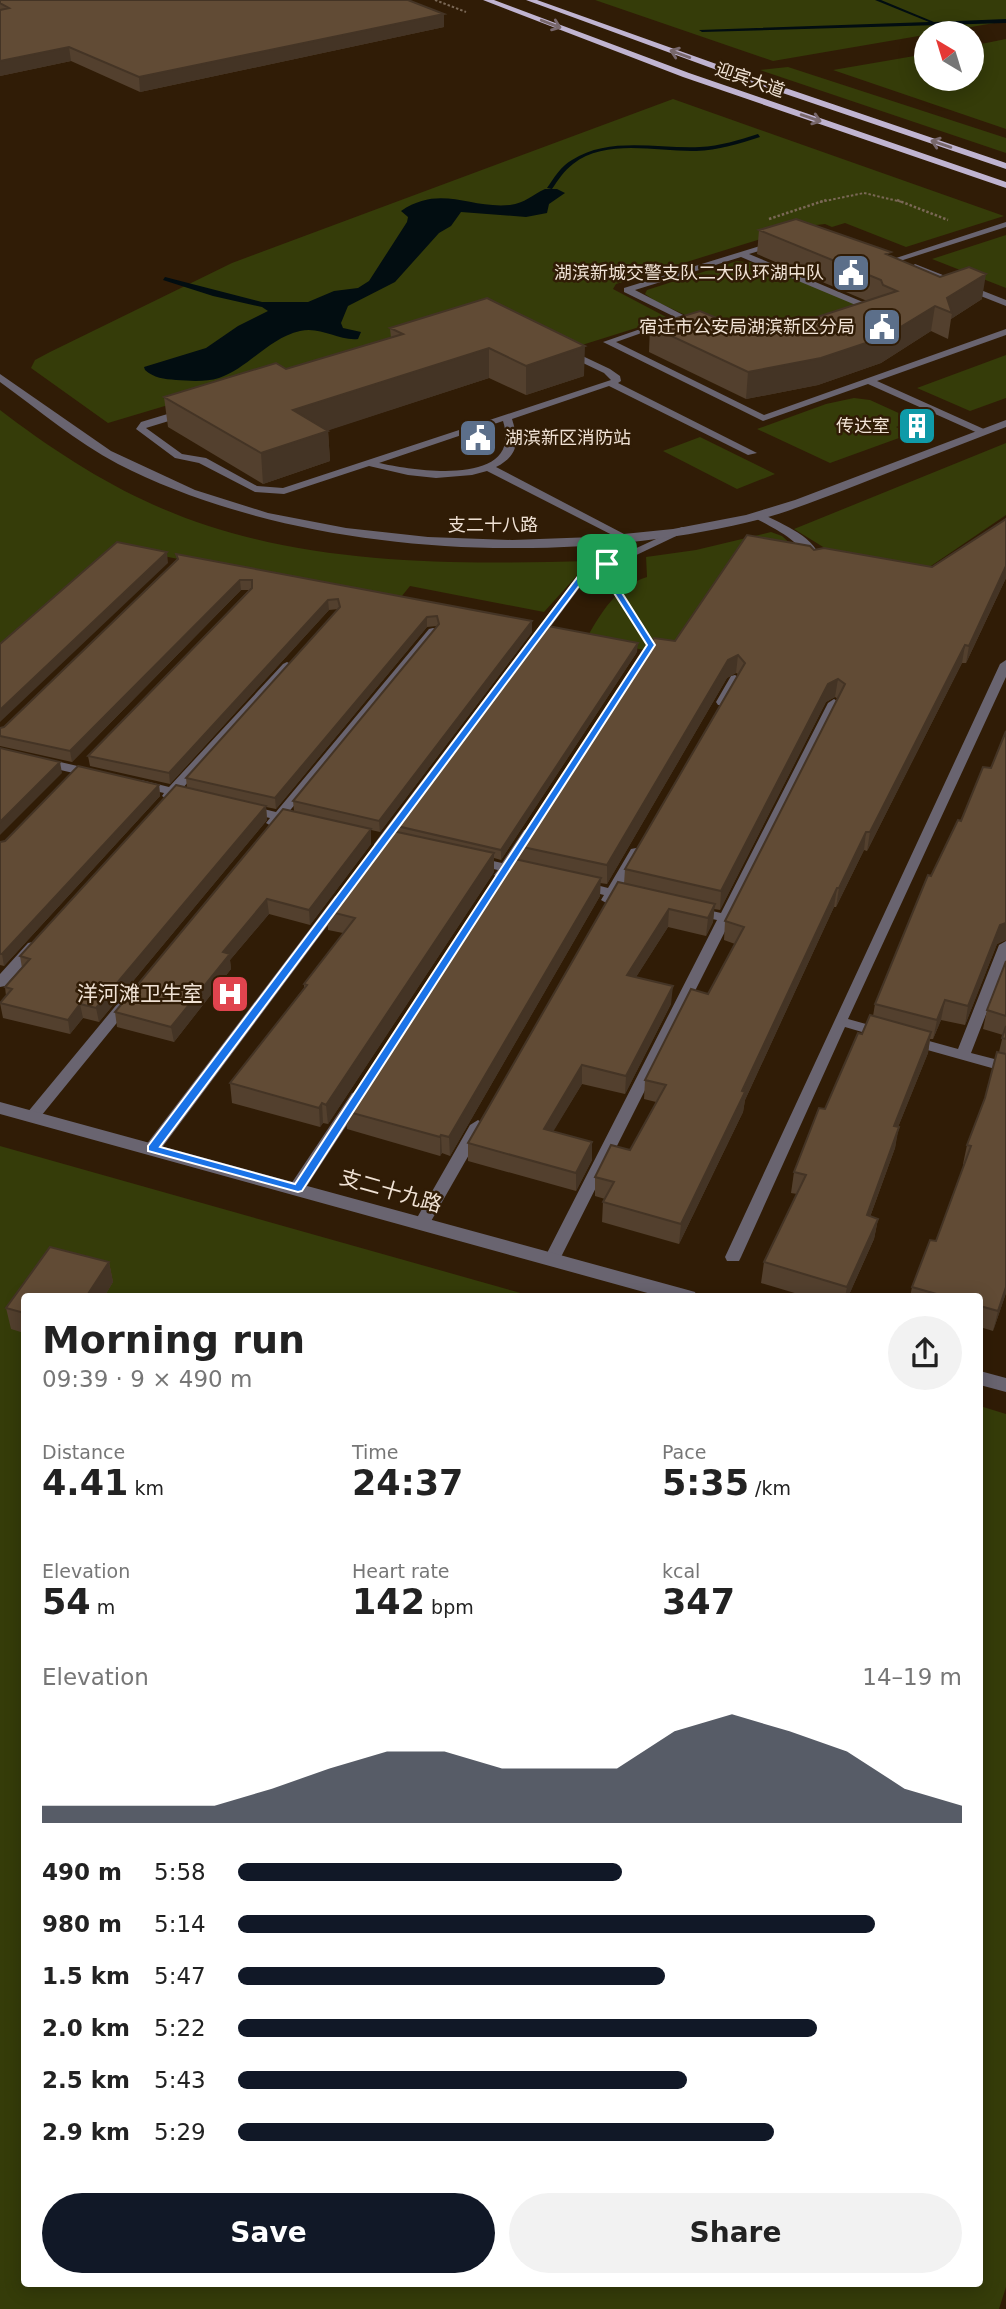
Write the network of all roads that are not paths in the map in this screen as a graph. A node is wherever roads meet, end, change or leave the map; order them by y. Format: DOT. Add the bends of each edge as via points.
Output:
graph roads {
  1 [pos="487,0"];
  2 [pos="530,0"];
  3 [pos="1006,166"];
  4 [pos="1006,185"];
  5 [pos="1006,224"];
  6 [pos="781,242"];
  7 [pos="741,254"];
  8 [pos="884,254"];
  9 [pos="897,259"];
  10 [pos="1006,303"];
  11 [pos="683,317"];
  12 [pos="871,317"];
  13 [pos="696,323"];
  14 [pos="1006,332"];
  15 [pos="0,377"];
  16 [pos="869,382"];
  17 [pos="610,383"];
  18 [pos="507,417"];
  19 [pos="1006,423"];
  20 [pos="983,432"];
  21 [pos="752,453"];
  22 [pos="368,463"];
  23 [pos="490,468"];
  24 [pos="759,516"];
  25 [pos="686,529"];
  26 [pos="622,537"];
  27 [pos="816,562"];
  28 [pos="433,631"];
  29 [pos="299,654"];
  30 [pos="1006,664"];
  31 [pos="736,679"];
  32 [pos="834,703"];
  33 [pos="715,714"];
  34 [pos="0,752"];
  35 [pos="167,797"];
  36 [pos="198,798"];
  37 [pos="239,807"];
  38 [pos="279,816"];
  39 [pos="536,821"];
  40 [pos="305,822"];
  41 [pos="647,833"];
  42 [pos="261,838"];
  43 [pos="466,859"];
  44 [pos="368,863"];
  45 [pos="506,868"];
  46 [pos="532,874"];
  47 [pos="572,883"];
  48 [pos="351,885"];
  49 [pos="491,891"];
  50 [pos="612,892"];
  51 [pos="650,901"];
  52 [pos="675,907"];
  53 [pos="599,916"];
  54 [pos="725,918"];
  55 [pos="45,933"];
  56 [pos="1006,945"];
  57 [pos="0,983"];
  58 [pos="137,988"];
  59 [pos="840,1021"];
  60 [pos="963,1055"];
  61 [pos="1006,1067"];
  62 [pos="364,1086"];
  63 [pos="0,1108"];
  64 [pos="32,1117"];
  65 [pos="483,1117"];
  66 [pos="152,1149"];
  67 [pos="298,1188"];
  68 [pos="422,1223"];
  69 [pos="733,1257"];
  70 [pos="552,1259"];
  71 [pos="674,1293"];
  72 [pos="983,1379"];
  73 [pos="1006,1385"];
  1 -- 4 [label="highway, 迎宾大道, one-way" via="686,75"];
  3 -- 2 [label="highway, 迎宾大道, one-way"];
  5 -- 9 [label="lane"];
  6 -- 7 [label="lane"];
  7 -- 11 [label="lane" via="626,290"];
  7 -- 12 [label="lane" via="874,310"];
  8 -- 9 [label="lane"];
  9 -- 10 [label="lane"];
  11 -- 13 [label="lane"];
  11 -- 16 [label="lane" via="608,342 763,418"];
  14 -- 16 [label="lane"];
  15 -- 26 [label="street, 支二十八路" via="123,462 184,488 287,520 450,544"];
  16 -- 20 [label="lane"];
  17 -- 18 [label="lane"];
  17 -- 21 [label="lane"];
  17 -- 22 [label="lane" via="617,381 607,371 496,317 144,424 141,429 179,456 202,460 255,489 284,491"];
  18 -- 22 [label="lane"];
  18 -- 23 [label="lane" via="515,440 512,450"];
  19 -- 20 [label="street, 支二十八路"];
  20 -- 24 [label="street, 支二十八路"];
  22 -- 23 [label="lane" via="424,474"];
  23 -- 26 [label="lane"];
  24 -- 25 [label="street, 支二十八路"];
  24 -- 27 [label="lane" via="802,541"];
  25 -- 26 [label="street, 支二十八路"];
  25 -- 44 [label="lane" via="582,577"];
  28 -- 38 [label="lane"];
  29 -- 35 [label="lane"];
  30 -- 59 [label="lane"];
  31 -- 33 [label="lane"];
  32 -- 54 [label="lane"];
  34 -- 35 [label="lane" via="118,779"];
  35 -- 36 [label="lane"];
  37 -- 38 [label="lane"];
  38 -- 40 [label="lane"];
  38 -- 42 [label="lane"];
  39 -- 45 [label="lane"];
  41 -- 50 [label="lane"];
  43 -- 45 [label="lane"];
  45 -- 46 [label="lane"];
  45 -- 49 [label="lane"];
  47 -- 50 [label="lane"];
  48 -- 66 [label="lane"];
  50 -- 51 [label="lane"];
  50 -- 53 [label="lane"];
  52 -- 54 [label="lane"];
  54 -- 70 [label="lane"];
  55 -- 57 [label="lane"];
  56 -- 60 [label="lane"];
  58 -- 64 [label="lane"];
  59 -- 60 [label="lane"];
  59 -- 69 [label="lane"];
  60 -- 61 [label="lane"];
  62 -- 67 [label="lane"];
  63 -- 64 [label="street, 支二十九路"];
  64 -- 66 [label="street, 支二十九路"];
  65 -- 68 [label="lane"];
  66 -- 67 [label="street, 支二十九路"];
  67 -- 68 [label="street, 支二十九路"];
  68 -- 70 [label="street, 支二十九路"];
  70 -- 71 [label="street, 支二十九路"];
  72 -- 73 [label="street"];
}
